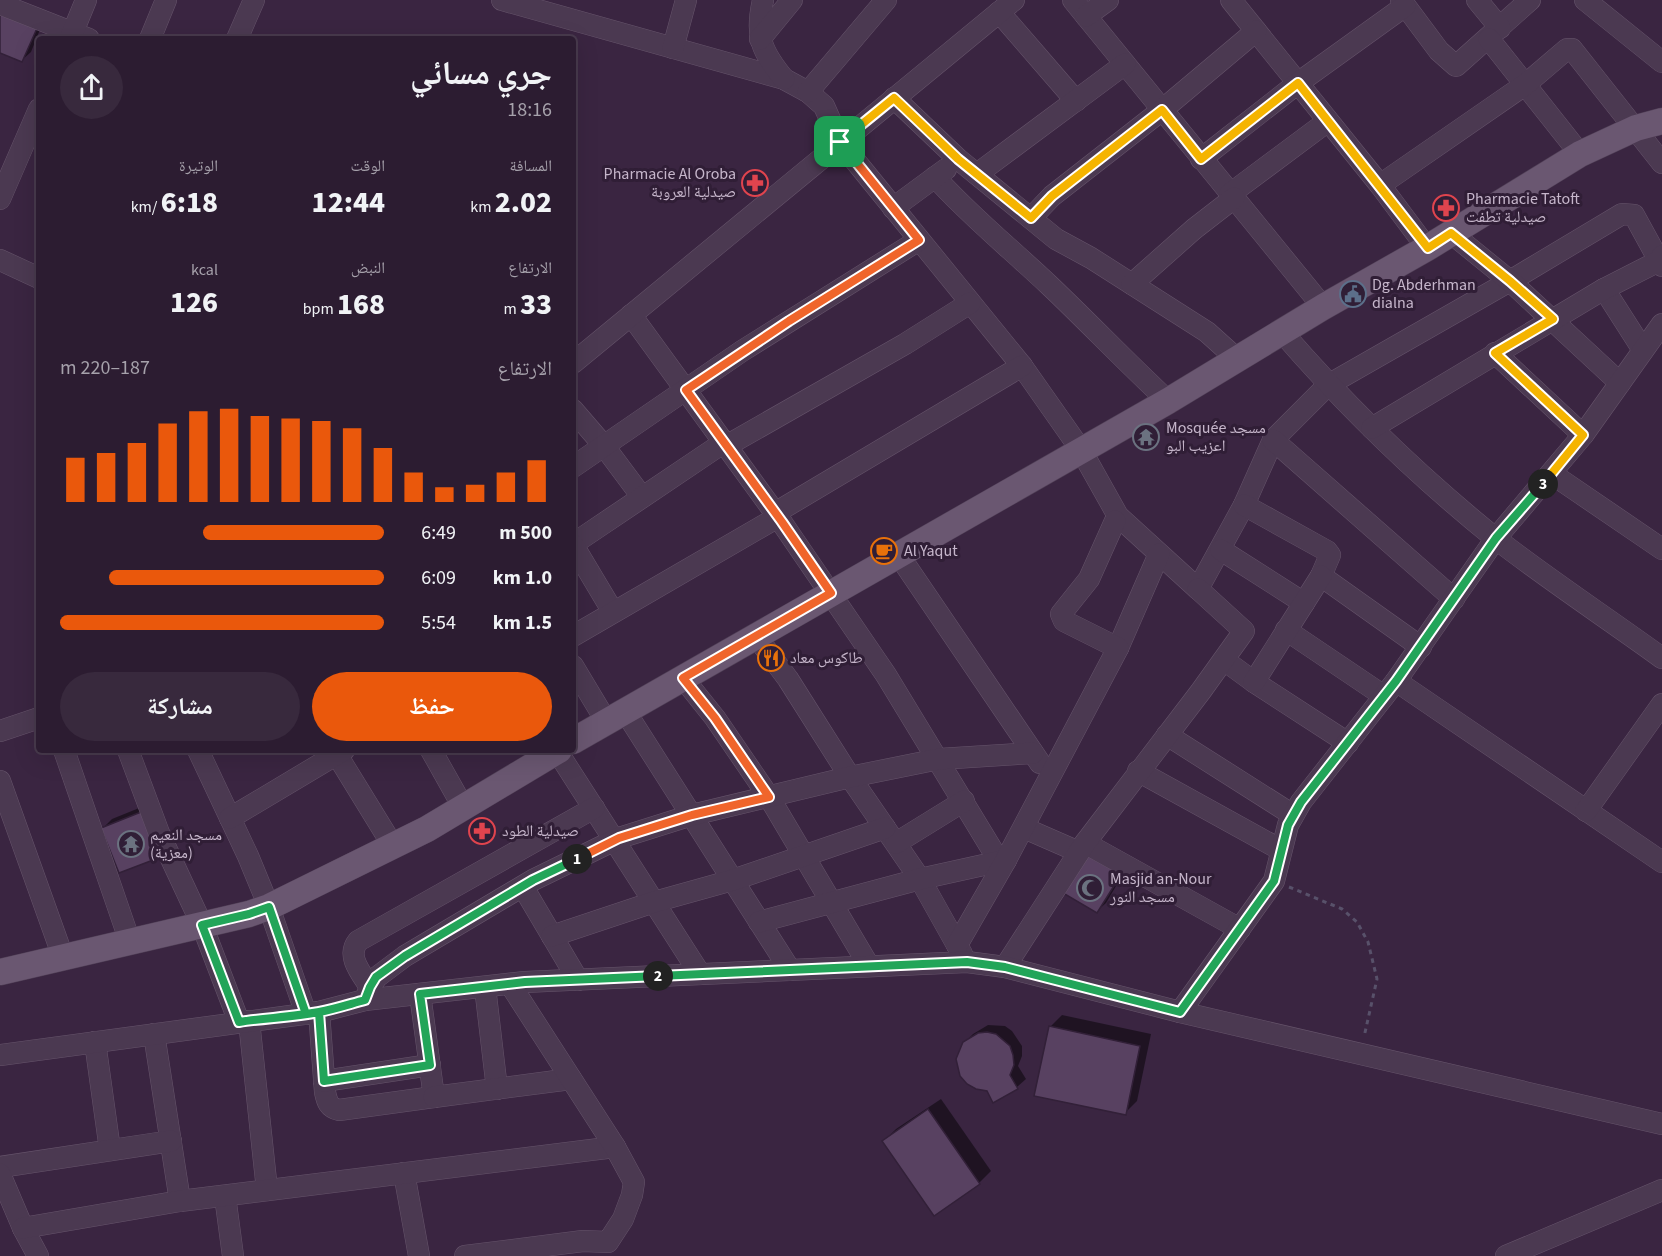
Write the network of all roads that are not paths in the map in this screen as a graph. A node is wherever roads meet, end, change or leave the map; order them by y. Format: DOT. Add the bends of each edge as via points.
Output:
graph roads {
  1 [pos="86,0"];
  2 [pos="166,0"];
  3 [pos="254,0"];
  4 [pos="502,0"];
  5 [pos="686,0"];
  6 [pos="763,0"];
  7 [pos="792,0"];
  8 [pos="886,0"];
  9 [pos="1108,0"];
  10 [pos="1231,0"];
  11 [pos="1477,0"];
  12 [pos="1530,0"];
  13 [pos="1403,3"];
  14 [pos="1595,3"];
  15 [pos="2,5"];
  16 [pos="998,8"];
  17 [pos="1079,8"];
  18 [pos="1256,31"];
  19 [pos="1494,33"];
  20 [pos="75,36"];
  21 [pos="77,36"];
  22 [pos="151,36"];
  23 [pos="238,36"];
  24 [pos="760,39"];
  25 [pos="673,48"];
  26 [pos="1662,62"];
  27 [pos="1125,64"];
  28 [pos="784,79"];
  29 [pos="1298,83"];
  30 [pos="1526,84"];
  31 [pos="808,92"];
  32 [pos="894,98"];
  33 [pos="1076,101"];
  34 [pos="1162,110"];
  35 [pos="36,116"];
  36 [pos="1328,121"];
  37 [pos="1662,121"];
  38 [pos="1636,128"];
  39 [pos="840,142"];
  40 [pos="1580,154"];
  41 [pos="958,159"];
  42 [pos="1201,159"];
  43 [pos="1662,163"];
  44 [pos="977,174"];
  45 [pos="935,177"];
  46 [pos="1380,185"];
  47 [pos="1232,196"];
  48 [pos="0,199"];
  49 [pos="893,208"];
  50 [pos="1031,218"];
  51 [pos="1451,233"];
  52 [pos="919,240"];
  53 [pos="1428,248"];
  54 [pos="0,260"];
  55 [pos="1661,261"];
  56 [pos="36,277"];
  57 [pos="1510,281"];
  58 [pos="1132,284"];
  59 [pos="1604,289"];
  60 [pos="970,303"];
  61 [pos="1323,307"];
  62 [pos="631,315"];
  63 [pos="1553,319"];
  64 [pos="1662,324"];
  65 [pos="1282,332"];
  66 [pos="1643,350"];
  67 [pos="1495,353"];
  68 [pos="1237,359"];
  69 [pos="576,361"];
  70 [pos="1022,366"];
  71 [pos="1620,383"];
  72 [pos="1328,385"];
  73 [pos="686,390"];
  74 [pos="1168,401"];
  75 [pos="576,413"];
  76 [pos="1372,428"];
  77 [pos="1583,435"];
  78 [pos="1273,440"];
  79 [pos="725,445"];
  80 [pos="604,446"];
  81 [pos="1081,450"];
  82 [pos="576,465"];
  83 [pos="1552,474"];
  84 [pos="642,496"];
  85 [pos="1244,505"];
  86 [pos="777,515"];
  87 [pos="1115,521"];
  88 [pos="1496,538"];
  89 [pos="576,542"];
  90 [pos="576,549"];
  91 [pos="1662,549"];
  92 [pos="1221,550"];
  93 [pos="898,554"];
  94 [pos="1159,554"];
  95 [pos="1321,576"];
  96 [pos="1198,589"];
  97 [pos="831,593"];
  98 [pos="1455,599"];
  99 [pos="1304,603"];
  100 [pos="612,612"];
  101 [pos="1286,630"];
  102 [pos="1244,631"];
  103 [pos="576,634"];
  104 [pos="756,636"];
  105 [pos="1421,647"];
  106 [pos="1118,648"];
  107 [pos="1273,652"];
  108 [pos="1662,658"];
  109 [pos="1224,660"];
  110 [pos="576,670"];
  111 [pos="683,678"];
  112 [pos="1254,682"];
  113 [pos="1390,689"];
  114 [pos="1662,704"];
  115 [pos="615,716"];
  116 [pos="36,719"];
  117 [pos="0,731"];
  118 [pos="1167,735"];
  119 [pos="576,739"];
  120 [pos="1348,743"];
  121 [pos="65,753"];
  122 [pos="129,753"];
  123 [pos="199,753"];
  124 [pos="335,753"];
  125 [pos="339,753"];
  126 [pos="434,753"];
  127 [pos="547,753"];
  128 [pos="1033,753"];
  129 [pos="939,759"];
  130 [pos="1138,771"];
  131 [pos="850,777"];
  132 [pos="1050,778"];
  133 [pos="0,781"];
  134 [pos="769,797"];
  135 [pos="964,801"];
  136 [pos="463,807"];
  137 [pos="594,808"];
  138 [pos="1586,811"];
  139 [pos="692,815"];
  140 [pos="1293,815"];
  141 [pos="230,818"];
  142 [pos="1024,828"];
  143 [pos="890,836"];
  144 [pos="615,840"];
  145 [pos="393,846"];
  146 [pos="1082,848"];
  147 [pos="1281,850"];
  148 [pos="801,855"];
  149 [pos="1003,860"];
  150 [pos="1662,862"];
  151 [pos="920,879"];
  152 [pos="733,880"];
  153 [pos="523,887"];
  154 [pos="654,902"];
  155 [pos="830,902"];
  156 [pos="269,907"];
  157 [pos="759,922"];
  158 [pos="202,925"];
  159 [pos="1240,929"];
  160 [pos="552,936"];
  161 [pos="130,942"];
  162 [pos="962,954"];
  163 [pos="63,957"];
  164 [pos="869,966"];
  165 [pos="1005,967"];
  166 [pos="0,970"];
  167 [pos="790,970"];
  168 [pos="700,974"];
  169 [pos="578,980"];
  170 [pos="510,984"];
  171 [pos="485,987"];
  172 [pos="368,994"];
  173 [pos="420,994"];
  174 [pos="1180,1012"];
  175 [pos="312,1013"];
  176 [pos="244,1022"];
  177 [pos="154,1034"];
  178 [pos="95,1042"];
  179 [pos="0,1055"];
  180 [pos="430,1065"];
  181 [pos="571,1079"];
  182 [pos="324,1081"];
  183 [pos="496,1089"];
  184 [pos="434,1097"];
  185 [pos="1662,1124"];
  186 [pos="171,1141"];
  187 [pos="615,1147"];
  188 [pos="110,1150"];
  189 [pos="0,1167"];
  190 [pos="404,1173"];
  191 [pos="0,1174"];
  192 [pos="267,1190"];
  193 [pos="1662,1190"];
  194 [pos="225,1196"];
  195 [pos="180,1201"];
  196 [pos="23,1228"];
  197 [pos="604,1249"];
  198 [pos="38,1256"];
  199 [pos="233,1256"];
  200 [pos="419,1256"];
  201 [pos="465,1256"];
  202 [pos="1506,1256"];
  1 -- 21 [label="street"];
  2 -- 22 [label="street"];
  3 -- 23 [label="street"];
  4 -- 25 [label="street"];
  5 -- 25 [label="street"];
  6 -- 24 [label="street"];
  7 -- 24 [label="street"];
  8 -- 31 [label="street"];
  9 -- 17 [label="street"];
  10 -- 18 [label="street"];
  11 -- 19 [label="street"];
  12 -- 19 [label="street"];
  13 -- 19 [label="street" via="1453,65 1458,66"];
  13 -- 29 [label="street"];
  14 -- 26 [label="street"];
  15 -- 20 [label="street"];
  16 -- 32 [label="street"];
  16 -- 33 [label="street"];
  17 -- 27 [label="street"];
  18 -- 29 [label="street"];
  18 -- 34 [label="street"];
  19 -- 30 [label="street"];
  24 -- 28 [label="street" via="768,60"];
  25 -- 28 [label="street"];
  27 -- 33 [label="street"];
  27 -- 34 [label="street"];
  28 -- 31 [label="street"];
  29 -- 36 [label="street"];
  29 -- 42 [label="street"];
  30 -- 38 [label="street" via="1567,49 1572,49"];
  30 -- 40 [label="street"];
  30 -- 46 [label="street"];
  31 -- 39 [label="street" via="824,105"];
  32 -- 39 [label="street"];
  32 -- 41 [label="street"];
  33 -- 44 [label="street"];
  34 -- 42 [label="street"];
  34 -- 50 [label="street" via="1052,196"];
  35 -- 48 [label="street"];
  36 -- 46 [label="street"];
  36 -- 47 [label="street"];
  37 -- 38 [label="main road"];
  38 -- 40 [label="main road"];
  38 -- 43 [label="street"];
  39 -- 49 [label="street"];
  39 -- 62 [label="street"];
  40 -- 51 [label="main road"];
  41 -- 44 [label="street"];
  41 -- 45 [label="street"];
  42 -- 47 [label="street"];
  44 -- 50 [label="street"];
  45 -- 49 [label="street"];
  45 -- 74 [label="street"];
  46 -- 53 [label="street"];
  47 -- 58 [label="street"];
  47 -- 61 [label="street"];
  49 -- 52 [label="street"];
  50 -- 58 [label="street" via="1056,239"];
  51 -- 53 [label="main road"];
  51 -- 57 [label="street"];
  52 -- 60 [label="street"];
  52 -- 73 [label="street"];
  53 -- 61 [label="main road"];
  54 -- 56 [label="street"];
  55 -- 57 [label="street" via="1634,215 1622,214"];
  55 -- 59 [label="street"];
  57 -- 63 [label="street"];
  57 -- 72 [label="street"];
  58 -- 68 [label="street" via="1207,332"];
  59 -- 63 [label="street"];
  59 -- 66 [label="street"];
  60 -- 70 [label="street"];
  60 -- 79 [label="street"];
  61 -- 65 [label="main road"];
  62 -- 69 [label="street"];
  62 -- 73 [label="street"];
  63 -- 67 [label="street"];
  63 -- 71 [label="street"];
  64 -- 66 [label="street"];
  65 -- 68 [label="main road"];
  65 -- 72 [label="street"];
  66 -- 71 [label="street"];
  67 -- 76 [label="street"];
  67 -- 77 [label="street"];
  68 -- 74 [label="main road"];
  70 -- 81 [label="street"];
  70 -- 86 [label="street"];
  71 -- 77 [label="street"];
  72 -- 76 [label="street"];
  72 -- 78 [label="street"];
  73 -- 79 [label="street"];
  73 -- 80 [label="street"];
  74 -- 81 [label="main road"];
  75 -- 80 [label="street"];
  76 -- 88 [label="street" via="1413,469"];
  77 -- 83 [label="street"];
  78 -- 85 [label="street"];
  78 -- 98 [label="street"];
  79 -- 84 [label="street"];
  79 -- 86 [label="street"];
  80 -- 82 [label="street"];
  80 -- 84 [label="street"];
  81 -- 93 [label="main road"];
  81 -- 94 [label="street" via="1118,516"];
  83 -- 88 [label="street"];
  83 -- 91 [label="street"];
  84 -- 89 [label="street"];
  85 -- 92 [label="street"];
  85 -- 95 [label="street" via="1327,551 1330,555"];
  86 -- 97 [label="street"];
  86 -- 100 [label="street"];
  87 -- 106 [label="street" via="1089,579 1060,614 1064,621"];
  88 -- 98 [label="street"];
  88 -- 108 [label="street"];
  90 -- 100 [label="street"];
  92 -- 96 [label="street"];
  92 -- 99 [label="street"];
  93 -- 97 [label="main road"];
  93 -- 128 [label="street"];
  94 -- 96 [label="street"];
  94 -- 106 [label="street"];
  95 -- 99 [label="street"];
  95 -- 105 [label="street"];
  96 -- 102 [label="street"];
  97 -- 104 [label="main road"];
  97 -- 129 [label="street"];
  98 -- 105 [label="street"];
  99 -- 101 [label="street"];
  100 -- 103 [label="street"];
  101 -- 107 [label="street"];
  101 -- 113 [label="street"];
  102 -- 107 [label="street"];
  102 -- 109 [label="street"];
  104 -- 111 [label="main road"];
  104 -- 131 [label="street"];
  105 -- 113 [label="street"];
  106 -- 132 [label="street"];
  107 -- 112 [label="street"];
  109 -- 112 [label="street"];
  109 -- 118 [label="street"];
  110 -- 115 [label="street"];
  111 -- 115 [label="main road"];
  111 -- 134 [label="street"];
  112 -- 120 [label="street"];
  113 -- 120 [label="street"];
  113 -- 138 [label="street"];
  114 -- 138 [label="street"];
  115 -- 119 [label="main road"];
  115 -- 139 [label="street"];
  116 -- 117 [label="street"];
  118 -- 130 [label="street"];
  118 -- 140 [label="street"];
  120 -- 140 [label="street"];
  121 -- 161 [label="street"];
  122 -- 158 [label="street" via="159,833"];
  123 -- 141 [label="street"];
  124 -- 141 [label="street"];
  125 -- 145 [label="street"];
  126 -- 136 [label="street"];
  127 -- 136 [label="main road"];
  127 -- 137 [label="street"];
  128 -- 129 [label="street"];
  128 -- 132 [label="street"];
  129 -- 131 [label="street"];
  129 -- 135 [label="street"];
  130 -- 146 [label="street"];
  130 -- 147 [label="street"];
  131 -- 134 [label="street"];
  131 -- 143 [label="street"];
  132 -- 142 [label="street"];
  133 -- 163 [label="street"];
  134 -- 139 [label="street"];
  134 -- 148 [label="street"];
  135 -- 143 [label="street"];
  135 -- 149 [label="street"];
  136 -- 145 [label="main road"];
  137 -- 144 [label="street"];
  137 -- 172 [label="street" via="358,940 352,952"];
  138 -- 150 [label="street"];
  139 -- 144 [label="street"];
  139 -- 152 [label="street"];
  140 -- 147 [label="street"];
  141 -- 156 [label="street"];
  142 -- 146 [label="street"];
  142 -- 149 [label="street"];
  143 -- 148 [label="street"];
  143 -- 151 [label="street"];
  144 -- 153 [label="street"];
  144 -- 154 [label="street"];
  145 -- 156 [label="main road"];
  146 -- 159 [label="street"];
  146 -- 165 [label="street"];
  147 -- 159 [label="street" via="1274,881"];
  148 -- 152 [label="street"];
  148 -- 155 [label="street"];
  149 -- 151 [label="street"];
  149 -- 162 [label="street"];
  151 -- 155 [label="street"];
  151 -- 162 [label="street"];
  152 -- 154 [label="street"];
  152 -- 157 [label="street"];
  153 -- 160 [label="street"];
  153 -- 172 [label="street" via="405,956 376,977"];
  154 -- 160 [label="street"];
  154 -- 168 [label="street"];
  155 -- 157 [label="street"];
  155 -- 164 [label="street"];
  156 -- 158 [label="main road"];
  156 -- 175 [label="street"];
  157 -- 167 [label="street"];
  158 -- 161 [label="main road"];
  158 -- 176 [label="street"];
  159 -- 174 [label="street"];
  160 -- 169 [label="street"];
  161 -- 163 [label="main road"];
  162 -- 164 [label="street"];
  162 -- 165 [label="street"];
  163 -- 166 [label="main road"];
  164 -- 167 [label="street"];
  165 -- 174 [label="street"];
  167 -- 168 [label="street"];
  168 -- 169 [label="street"];
  169 -- 170 [label="street"];
  170 -- 171 [label="street"];
  170 -- 181 [label="street"];
  171 -- 173 [label="street"];
  171 -- 183 [label="street"];
  172 -- 173 [label="street"];
  172 -- 175 [label="street"];
  173 -- 180 [label="street"];
  174 -- 185 [label="street"];
  175 -- 176 [label="street"];
  175 -- 182 [label="street"];
  176 -- 177 [label="street"];
  176 -- 192 [label="street"];
  177 -- 178 [label="street"];
  177 -- 186 [label="street"];
  178 -- 179 [label="street"];
  178 -- 188 [label="street"];
  180 -- 182 [label="street"];
  180 -- 184 [label="street"];
  181 -- 183 [label="street"];
  181 -- 187 [label="street"];
  182 -- 184 [label="street" via="327,1103 339,1110"];
  183 -- 184 [label="street"];
  186 -- 188 [label="street"];
  186 -- 195 [label="street"];
  187 -- 190 [label="street"];
  187 -- 197 [label="street" via="634,1182 623,1219"];
  188 -- 189 [label="street"];
  190 -- 192 [label="street"];
  190 -- 200 [label="street"];
  191 -- 196 [label="street"];
  192 -- 194 [label="street"];
  193 -- 202 [label="street"];
  194 -- 195 [label="street"];
  194 -- 199 [label="street"];
  195 -- 196 [label="street"];
  196 -- 198 [label="street"];
  197 -- 201 [label="street" via="583,1241"];
}
